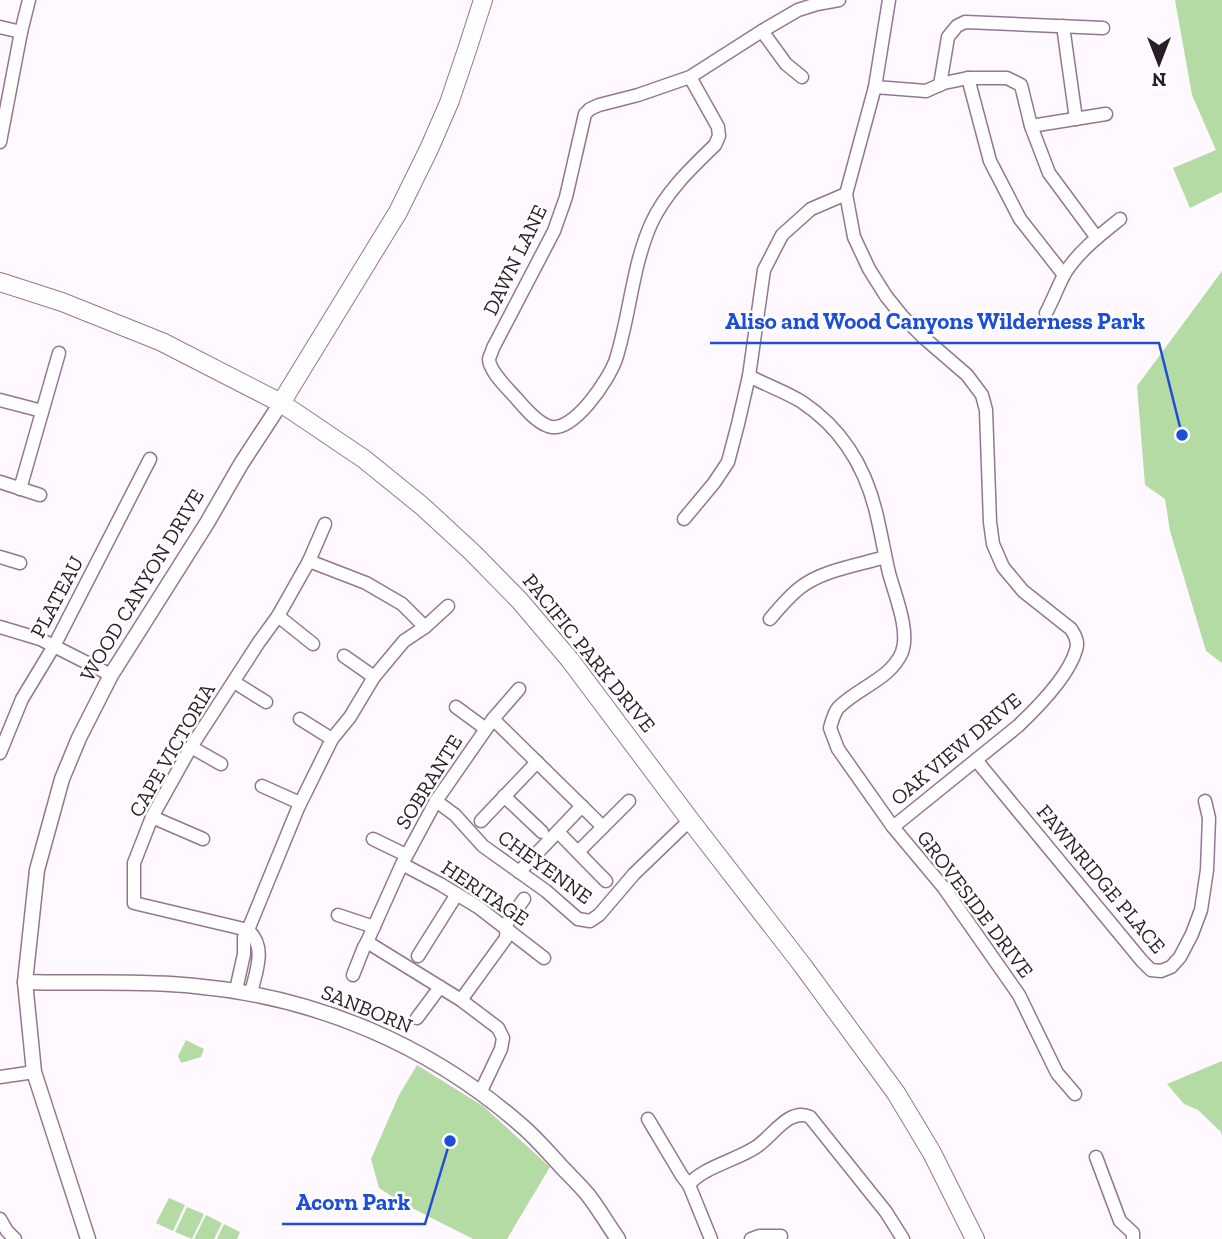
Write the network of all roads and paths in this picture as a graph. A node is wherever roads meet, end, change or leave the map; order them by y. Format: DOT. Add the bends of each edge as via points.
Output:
graph roads {
  1 [pos="29,0"];
  2 [pos="483,0"];
  3 [pos="839,0"];
  4 [pos="889,0"];
  5 [pos="1063,26"];
  6 [pos="0,27"];
  7 [pos="1102,28"];
  8 [pos="762,31"];
  9 [pos="21,32"];
  10 [pos="802,77"];
  11 [pos="690,78"];
  12 [pos="968,78"];
  13 [pos="940,85"];
  14 [pos="874,87"];
  15 [pos="3,111"];
  16 [pos="1107,114"];
  17 [pos="1076,119"];
  18 [pos="1031,126"];
  19 [pos="0,142"];
  20 [pos="846,194"];
  21 [pos="1120,219"];
  22 [pos="1097,238"];
  23 [pos="1065,275"];
  24 [pos="0,282"];
  25 [pos="1046,313"];
  26 [pos="59,353"];
  27 [pos="749,376"];
  28 [pos="0,400"];
  29 [pos="281,403"];
  30 [pos="42,411"];
  31 [pos="150,459"];
  32 [pos="0,482"];
  33 [pos="20,489"];
  34 [pos="40,495"];
  35 [pos="684,519"];
  36 [pos="325,524"];
  37 [pos="0,557"];
  38 [pos="885,557"];
  39 [pos="309,561"];
  40 [pos="20,563"];
  41 [pos="448,606"];
  42 [pos="278,615"];
  43 [pos="770,619"];
  44 [pos="0,627"];
  45 [pos="425,627"];
  46 [pos="313,644"];
  47 [pos="54,646"];
  48 [pos="344,656"];
  49 [pos="111,675"];
  50 [pos="374,677"];
  51 [pos="234,682"];
  52 [pos="519,689"];
  53 [pos="266,702"];
  54 [pos="456,707"];
  55 [pos="300,719"];
  56 [pos="489,724"];
  57 [pos="332,739"];
  58 [pos="191,747"];
  59 [pos="0,753"];
  60 [pos="976,760"];
  61 [pos="537,762"];
  62 [pos="221,764"];
  63 [pos="262,786"];
  64 [pos="504,796"];
  65 [pos="436,801"];
  66 [pos="629,801"];
  67 [pos="1205,801"];
  68 [pos="300,803"];
  69 [pos="582,806"];
  70 [pos="152,817"];
  71 [pos="690,820"];
  72 [pos="481,821"];
  73 [pos="603,827"];
  74 [pos="893,827"];
  75 [pos="542,831"];
  76 [pos="558,831"];
  77 [pos="203,839"];
  78 [pos="373,839"];
  79 [pos="578,852"];
  80 [pos="404,860"];
  81 [pos="519,872"];
  82 [pos="606,881"];
  83 [pos="457,894"];
  84 [pos="524,899"];
  85 [pos="338,915"];
  86 [pos="374,927"];
  87 [pos="248,930"];
  88 [pos="507,930"];
  89 [pos="368,942"];
  90 [pos="418,956"];
  91 [pos="544,958"];
  92 [pos="353,975"];
  93 [pos="25,982"];
  94 [pos="440,987"];
  95 [pos="236,990"];
  96 [pos="251,993"];
  97 [pos="460,1000"];
  98 [pos="417,1018"];
  99 [pos="34,1072"];
  100 [pos="0,1077"];
  101 [pos="480,1093"];
  102 [pos="1076,1094"];
  103 [pos="648,1119"];
  104 [pos="1096,1157"];
  105 [pos="689,1185"];
  106 [pos="0,1219"];
  107 [pos="781,1236"];
  108 [pos="15,1239"];
  109 [pos="88,1239"];
  110 [pos="618,1239"];
  111 [pos="712,1239"];
  112 [pos="751,1239"];
  113 [pos="903,1239"];
  114 [pos="975,1239"];
  115 [pos="1133,1239"];
  1 -- 9 [label="street"];
  2 -- 29 [label="main road, WOOD CANYON DRIVE" via="449,103 398,212"];
  3 -- 8 [label="street, DAWN LANE" via="798,10"];
  4 -- 14 [label="street, OAK VIEW DRIVE"];
  5 -- 7 [label="street"];
  5 -- 13 [label="street" via="965,22 948,37"];
  5 -- 17 [label="street"];
  6 -- 9 [label="street"];
  8 -- 10 [label="street" via="786,64"];
  8 -- 11 [label="street, DAWN LANE"];
  9 -- 15 [label="street"];
  11 -- 11 [label="street, DAWN LANE" via="719,136 673,189 652,222 615,362 603,384 567,424 547,426 517,399 489,359 554,230 585,114 599,105"];
  12 -- 13 [label="street"];
  12 -- 18 [label="street" via="1007,78 1021,85"];
  12 -- 23 [label="street" via="990,161 1020,219"];
  13 -- 14 [label="street" via="926,91"];
  14 -- 20 [label="street, OAK VIEW DRIVE"];
  15 -- 19 [label="street"];
  16 -- 17 [label="street"];
  17 -- 18 [label="street"];
  18 -- 22 [label="street" via="1049,173"];
  20 -- 27 [label="street" via="811,209 782,235 764,270"];
  20 -- 60 [label="street, OAK VIEW DRIVE" via="854,237 886,296 916,330 968,375 982,395 990,522 1003,567 1076,637 1077,648 1052,690"];
  21 -- 22 [label="street"];
  22 -- 23 [label="street"];
  23 -- 25 [label="street"];
  24 -- 29 [label="main road, PACIFIC PARK DRIVE" via="150,337"];
  26 -- 30 [label="street"];
  27 -- 35 [label="street" via="728,462"];
  27 -- 38 [label="street, GROVESIDE DRIVE" via="800,401 844,441 868,486"];
  28 -- 30 [label="street"];
  29 -- 49 [label="street, WOOD CANYON DRIVE"];
  29 -- 71 [label="main road, PACIFIC PARK DRIVE" via="374,467 494,574 570,660"];
  30 -- 33 [label="street"];
  31 -- 47 [label="street, PLATEAU"];
  32 -- 33 [label="street"];
  33 -- 34 [label="street"];
  36 -- 39 [label="street, CAPE VICTORIA"];
  37 -- 40 [label="street"];
  38 -- 43 [label="street" via="819,576 787,599"];
  38 -- 74 [label="street, GROVESIDE DRIVE" via="904,627 903,650 894,666 837,710 830,728 838,749"];
  39 -- 42 [label="street, CAPE VICTORIA"];
  39 -- 45 [label="street" via="366,583 402,604"];
  41 -- 45 [label="street"];
  42 -- 46 [label="street"];
  42 -- 51 [label="street, CAPE VICTORIA"];
  44 -- 47 [label="street"];
  45 -- 50 [label="street" via="404,641"];
  47 -- 49 [label="street"];
  47 -- 59 [label="street, PLATEAU" via="22,699"];
  48 -- 50 [label="street"];
  49 -- 93 [label="street, WOOD CANYON DRIVE" via="62,779 37,870"];
  50 -- 57 [label="street"];
  51 -- 53 [label="street"];
  51 -- 58 [label="street, CAPE VICTORIA"];
  52 -- 56 [label="street, SOBRANTE"];
  54 -- 56 [label="street, SOBRANTE"];
  55 -- 57 [label="street"];
  56 -- 61 [label="street"];
  56 -- 65 [label="street, SOBRANTE"];
  57 -- 68 [label="street"];
  58 -- 62 [label="street"];
  58 -- 70 [label="street, CAPE VICTORIA"];
  60 -- 67 [label="street, FAWNRIDGE PLACE" via="1152,970 1171,967 1180,957 1201,910 1209,818"];
  60 -- 74 [label="street, OAK VIEW DRIVE"];
  61 -- 64 [label="street"];
  61 -- 69 [label="street"];
  63 -- 68 [label="street"];
  64 -- 72 [label="street"];
  64 -- 75 [label="street"];
  65 -- 80 [label="street, SOBRANTE"];
  65 -- 81 [label="street, CHEYENNE" via="483,846"];
  66 -- 73 [label="street"];
  68 -- 87 [label="street"];
  69 -- 73 [label="street"];
  69 -- 76 [label="street"];
  70 -- 77 [label="street"];
  70 -- 87 [label="street, CAPE VICTORIA" via="134,863 134,904"];
  71 -- 81 [label="street, CHEYENNE" via="590,921 578,919"];
  71 -- 114 [label="main road, PACIFIC PARK DRIVE" via="896,1093"];
  73 -- 79 [label="street"];
  74 -- 102 [label="street, GROVESIDE DRIVE" via="944,888 1019,995 1056,1073"];
  76 -- 79 [label="street"];
  76 -- 81 [label="street"];
  78 -- 80 [label="street, SOBRANTE"];
  79 -- 82 [label="street"];
  80 -- 83 [label="street, HERITAGE"];
  80 -- 86 [label="street, SOBRANTE"];
  83 -- 88 [label="street, HERITAGE"];
  83 -- 90 [label="street"];
  84 -- 88 [label="street"];
  85 -- 86 [label="street"];
  86 -- 89 [label="street, SOBRANTE"];
  87 -- 95 [label="street"];
  87 -- 96 [label="street" via="256,937 259,955"];
  88 -- 91 [label="street, HERITAGE"];
  88 -- 97 [label="street" via="506,938"];
  89 -- 92 [label="street, SOBRANTE"];
  89 -- 94 [label="street"];
  93 -- 95 [label="street, SANBORN" via="159,983"];
  93 -- 99 [label="street, WOOD CANYON DRIVE"];
  94 -- 97 [label="street"];
  94 -- 98 [label="street"];
  95 -- 96 [label="street, SANBORN"];
  96 -- 101 [label="street, SANBORN" via="327,1013 385,1036"];
  97 -- 101 [label="street" via="498,1028 503,1038"];
  99 -- 100 [label="street"];
  99 -- 109 [label="street, WOOD CANYON DRIVE"];
  101 -- 110 [label="street, SANBORN" via="523,1126 588,1196"];
  103 -- 105 [label="street"];
  104 -- 115 [label="street" via="1120,1221 1133,1233"];
  105 -- 111 [label="street"];
  105 -- 113 [label="street" via="705,1171 759,1146 790,1117 804,1114"];
  106 -- 108 [label="street"];
  107 -- 112 [label="street"];
}
